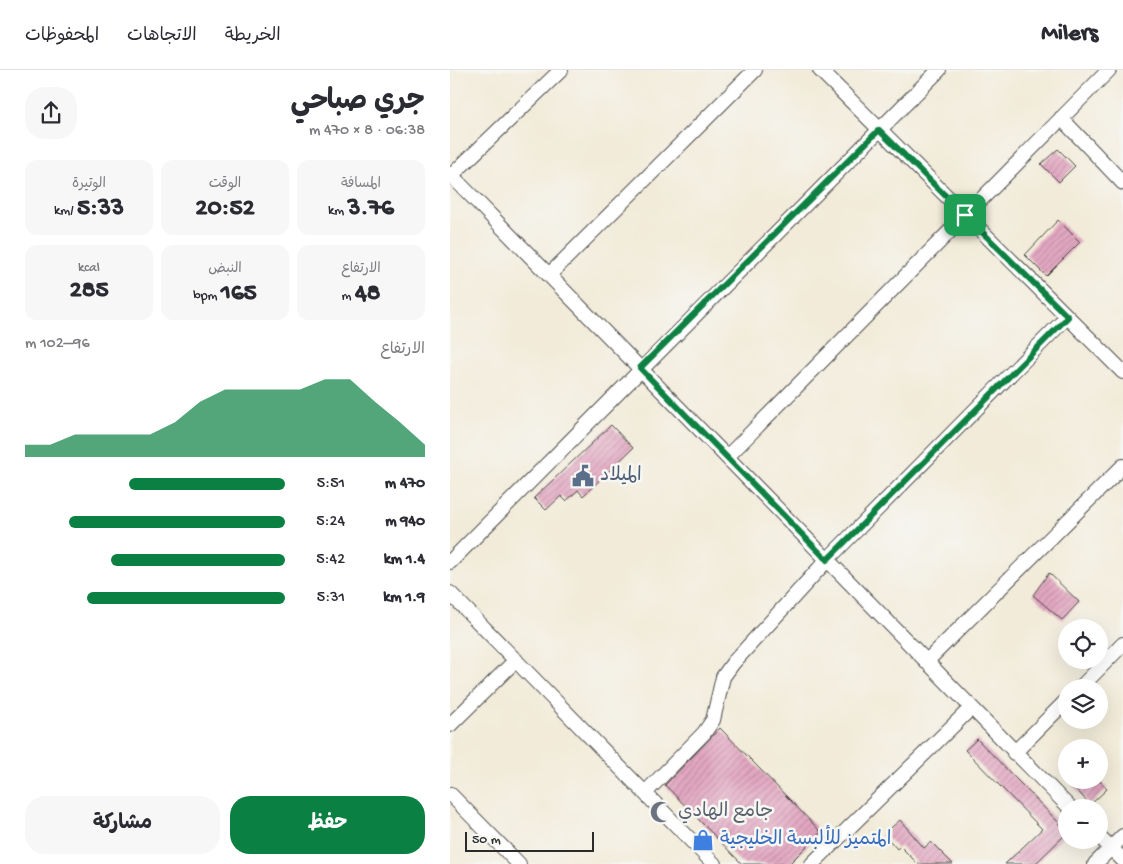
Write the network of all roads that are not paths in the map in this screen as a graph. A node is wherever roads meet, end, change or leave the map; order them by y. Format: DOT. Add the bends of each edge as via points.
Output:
graph roads {
  1 [pos="561,70"];
  2 [pos="755,70"];
  3 [pos="820,70"];
  4 [pos="939,70"];
  5 [pos="1109,70"];
  6 [pos="1061,118"];
  7 [pos="879,130"];
  8 [pos="451,174"];
  9 [pos="1123,183"];
  10 [pos="965,215"];
  11 [pos="549,275"];
  12 [pos="1068,317"];
  13 [pos="640,368"];
  14 [pos="1123,372"];
  15 [pos="726,457"];
  16 [pos="1123,466"];
  17 [pos="827,560"];
  18 [pos="450,562"];
  19 [pos="450,593"];
  20 [pos="1123,644"];
  21 [pos="516,660"];
  22 [pos="926,662"];
  23 [pos="1089,679"];
  24 [pos="971,708"];
  25 [pos="1058,709"];
  26 [pos="450,724"];
  27 [pos="1014,752"];
  28 [pos="646,792"];
  29 [pos="450,794"];
  30 [pos="1061,799"];
  31 [pos="1123,836"];
  32 [pos="1108,845"];
  33 [pos="1111,848"];
  34 [pos="1123,860"];
  35 [pos="514,863"];
  36 [pos="714,864"];
  37 [pos="812,864"];
  38 [pos="1095,864"];
  1 -- 8 [label="street"];
  2 -- 11 [label="street"];
  3 -- 7 [label="street"];
  4 -- 7 [label="street"];
  5 -- 6 [label="street"];
  6 -- 9 [label="street"];
  6 -- 10 [label="street"];
  7 -- 10 [label="street"];
  7 -- 13 [label="street"];
  8 -- 11 [label="street"];
  10 -- 12 [label="street"];
  10 -- 15 [label="street"];
  11 -- 13 [label="street"];
  12 -- 14 [label="street"];
  12 -- 17 [label="street"];
  13 -- 15 [label="street"];
  13 -- 18 [label="street"];
  15 -- 17 [label="street"];
  16 -- 22 [label="street"];
  17 -- 22 [label="street"];
  17 -- 28 [label="street" via="733,663 723,677 713,720"];
  19 -- 21 [label="street"];
  20 -- 23 [label="street"];
  21 -- 26 [label="street"];
  21 -- 28 [label="street"];
  22 -- 24 [label="street"];
  24 -- 27 [label="street"];
  24 -- 37 [label="street"];
  25 -- 27 [label="street"];
  27 -- 30 [label="street"];
  28 -- 36 [label="street"];
  29 -- 35 [label="street"];
  31 -- 33 [label="street"];
  32 -- 33 [label="street"];
  33 -- 34 [label="street"];
  33 -- 38 [label="street"];
}
